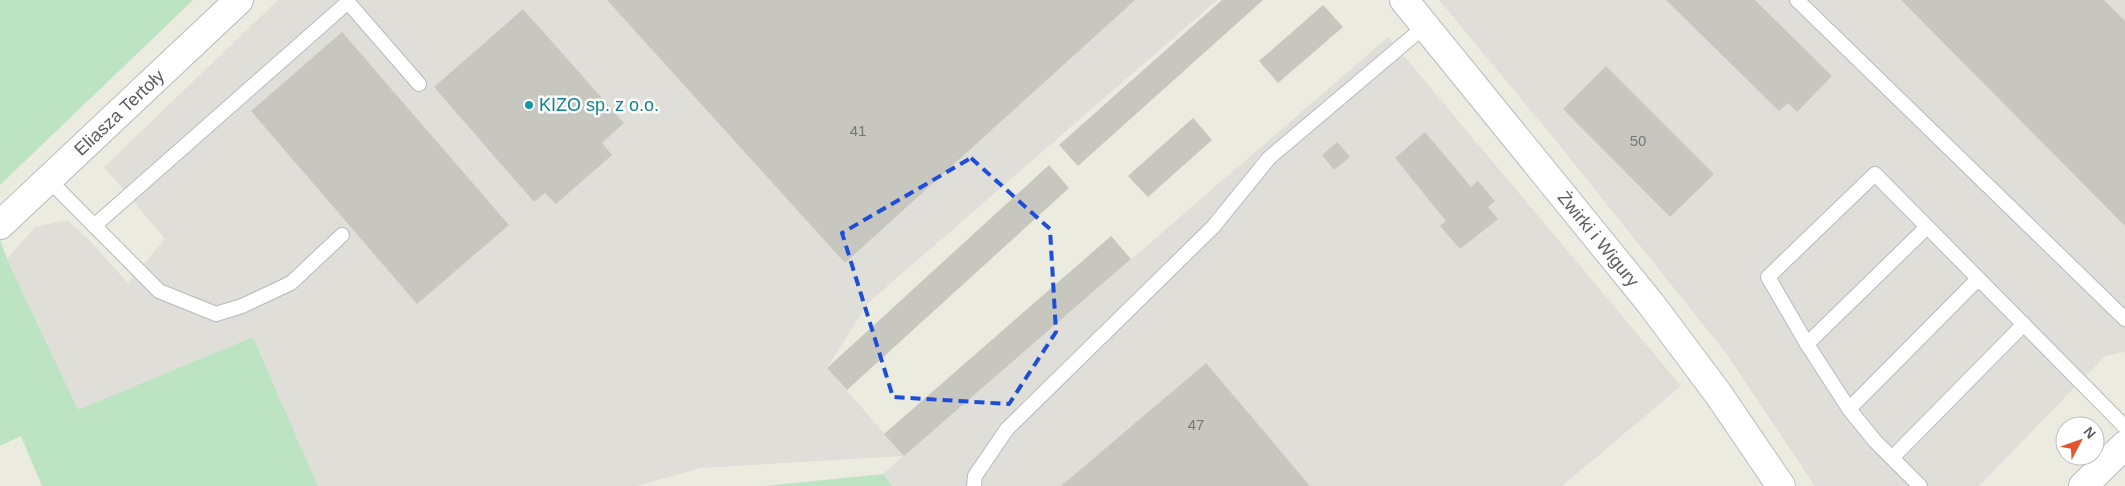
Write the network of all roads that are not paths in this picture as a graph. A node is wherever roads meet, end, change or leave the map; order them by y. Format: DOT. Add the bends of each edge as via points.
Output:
graph roads {
  1 [pos="239,0"];
  2 [pos="1404,0"];
  3 [pos="1797,0"];
  4 [pos="347,1"];
  5 [pos="1425,26"];
  6 [pos="419,84"];
  7 [pos="49,180"];
  8 [pos="0,225"];
  9 [pos="94,226"];
  10 [pos="1928,227"];
  11 [pos="342,236"];
  12 [pos="1978,278"];
  13 [pos="2125,319"];
  14 [pos="2024,324"];
  15 [pos="1807,344"];
  16 [pos="1849,409"];
  17 [pos="2125,427"];
  18 [pos="2125,445"];
  19 [pos="1892,458"];
  20 [pos="974,486"];
  21 [pos="1781,486"];
  22 [pos="1920,486"];
  23 [pos="2083,486"];
  1 -- 7 [label="street, Eliasza Tertoły"];
  2 -- 5 [label="street, Żwirki i Wigury"];
  3 -- 13 [label="lane"];
  4 -- 6 [label="lane"];
  4 -- 9 [label="lane"];
  5 -- 20 [label="lane" via="1269,158 1213,227 1007,429 975,476"];
  5 -- 21 [label="street, Żwirki i Wigury" via="1651,304"];
  7 -- 8 [label="street, Eliasza Tertoły"];
  7 -- 9 [label="lane"];
  9 -- 11 [label="lane" via="159,291 216,314 242,306 291,283"];
  10 -- 12 [label="lane"];
  10 -- 15 [label="lane"];
  10 -- 15 [label="lane" via="1875,174 1768,277"];
  12 -- 14 [label="lane"];
  12 -- 16 [label="lane"];
  14 -- 17 [label="lane"];
  14 -- 19 [label="lane"];
  15 -- 16 [label="lane"];
  16 -- 19 [label="lane"];
  18 -- 23 [label="street"];
  19 -- 22 [label="lane"];
}
